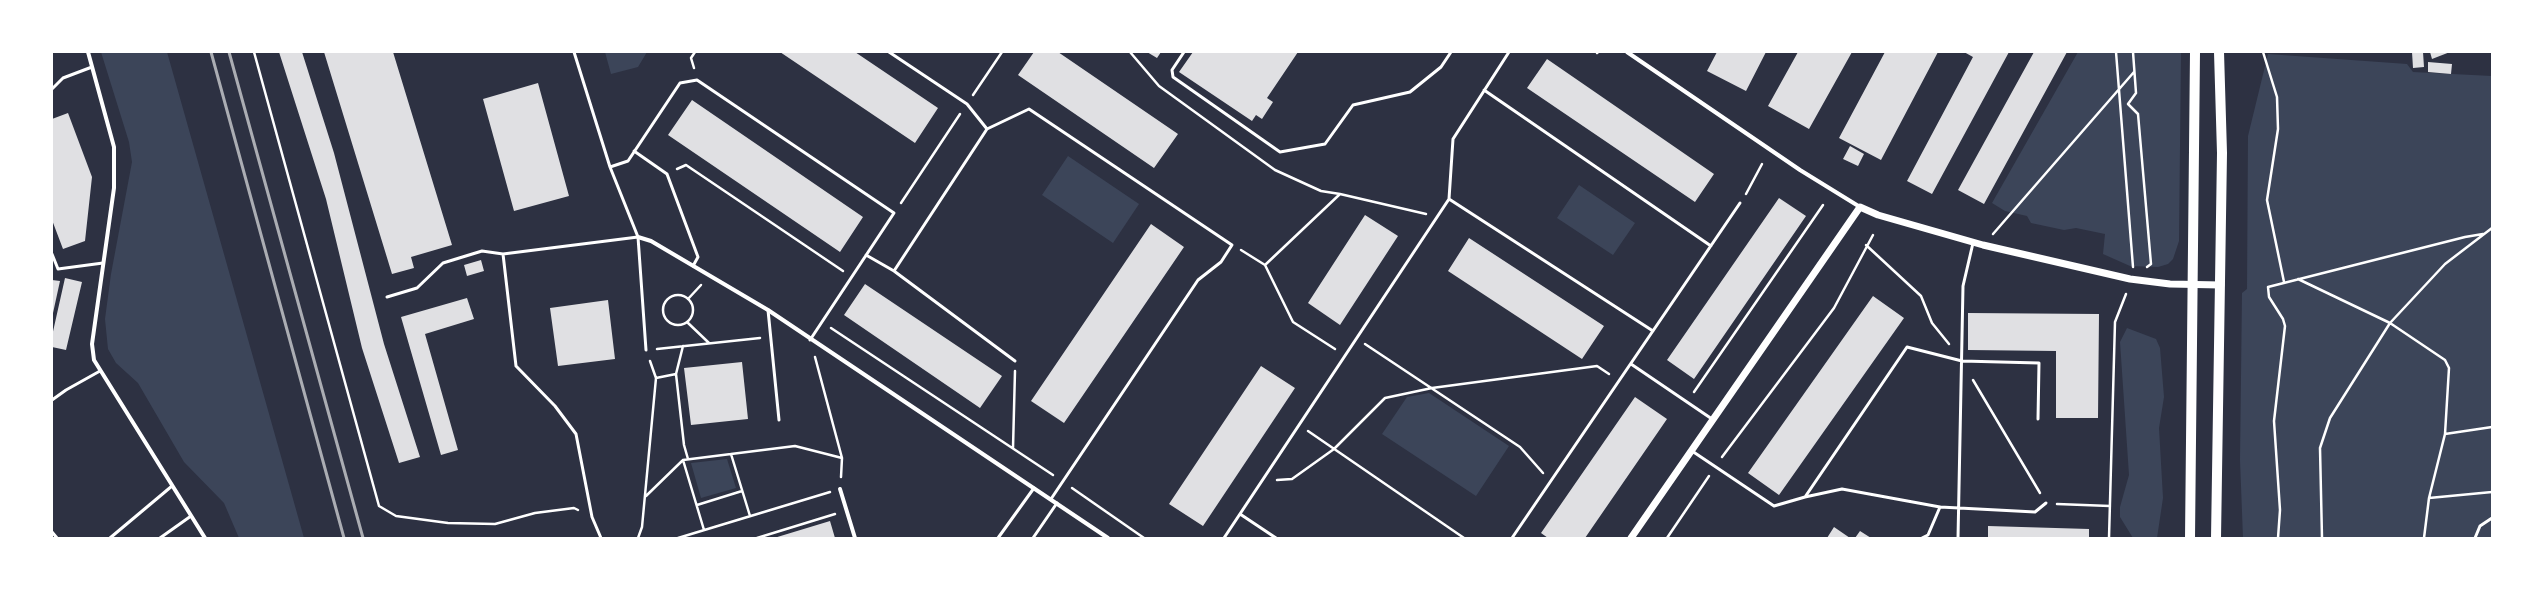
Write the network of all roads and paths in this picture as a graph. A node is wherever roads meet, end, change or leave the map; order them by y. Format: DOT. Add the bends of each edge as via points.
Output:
graph roads {
  1 [pos="88,52"];
  2 [pos="254,52"];
  3 [pos="574,52"];
  4 [pos="695,52"];
  5 [pos="889,52"];
  6 [pos="1002,52"];
  7 [pos="1130,52"];
  8 [pos="1184,52"];
  9 [pos="1451,52"];
  10 [pos="1509,52"];
  11 [pos="1627,52"];
  12 [pos="2116,52"];
  13 [pos="2133,52"];
  14 [pos="2195,52"];
  15 [pos="2219,52"];
  16 [pos="2263,52"];
  17 [pos="92,67"];
  18 [pos="2134,72"];
  19 [pos="697,80"];
  20 [pos="2119,88"];
  21 [pos="52,89"];
  22 [pos="1484,90"];
  23 [pos="967,104"];
  24 [pos="987,129"];
  25 [pos="634,151"];
  26 [pos="1762,164"];
  27 [pos="610,167"];
  28 [pos="667,174"];
  29 [pos="1340,194"];
  30 [pos="1449,199"];
  31 [pos="1740,203"];
  32 [pos="1823,205"];
  33 [pos="1860,208"];
  34 [pos="894,213"];
  35 [pos="2009,215"];
  36 [pos="1437,216"];
  37 [pos="2492,228"];
  38 [pos="2483,234"];
  39 [pos="1873,235"];
  40 [pos="638,237"];
  41 [pos="1973,243"];
  42 [pos="1232,245"];
  43 [pos="1866,245"];
  44 [pos="1711,246"];
  45 [pos="52,254"];
  46 [pos="503,254"];
  47 [pos="866,255"];
  48 [pos="103,263"];
  49 [pos="2151,264"];
  50 [pos="692,266"];
  51 [pos="1265,266"];
  52 [pos="2133,267"];
  53 [pos="894,272"];
  54 [pos="709,276"];
  55 [pos="851,277"];
  56 [pos="2297,279"];
  57 [pos="2284,282"];
  58 [pos="2192,285"];
  59 [pos="2221,285"];
  60 [pos="2126,294"];
  61 [pos="387,297"];
  62 [pos="688,299"];
  63 [pos="768,310"];
  64 [pos="687,322"];
  65 [pos="822,322"];
  66 [pos="2390,323"];
  67 [pos="1653,331"];
  68 [pos="770,337"];
  69 [pos="1356,338"];
  70 [pos="810,340"];
  71 [pos="709,343"];
  72 [pos="683,346"];
  73 [pos="646,350"];
  74 [pos="1345,356"];
  75 [pos="1015,361"];
  76 [pos="1962,361"];
  77 [pos="1631,364"];
  78 [pos="100,371"];
  79 [pos="676,374"];
  80 [pos="656,378"];
  81 [pos="1619,381"];
  82 [pos="1432,388"];
  83 [pos="52,400"];
  84 [pos="1687,402"];
  85 [pos="2038,419"];
  86 [pos="779,420"];
  87 [pos="1714,420"];
  88 [pos="1299,425"];
  89 [pos="2492,427"];
  90 [pos="2446,434"];
  91 [pos="1013,449"];
  92 [pos="1334,449"];
  93 [pos="1692,451"];
  94 [pos="731,454"];
  95 [pos="842,458"];
  96 [pos="688,459"];
  97 [pos="683,460"];
  98 [pos="1715,467"];
  99 [pos="1262,480"];
  100 [pos="1062,482"];
  101 [pos="1551,482"];
  102 [pos="172,486"];
  103 [pos="1034,488"];
  104 [pos="840,489"];
  105 [pos="742,491"];
  106 [pos="2492,492"];
  107 [pos="645,496"];
  108 [pos="1805,497"];
  109 [pos="2429,498"];
  110 [pos="1051,499"];
  111 [pos="1057,503"];
  112 [pos="2046,503"];
  113 [pos="697,504"];
  114 [pos="2110,506"];
  115 [pos="1940,507"];
  116 [pos="1959,509"];
  117 [pos="847,510"];
  118 [pos="1240,514"];
  119 [pos="191,516"];
  120 [pos="750,516"];
  121 [pos="592,517"];
  122 [pos="2492,518"];
  123 [pos="704,530"];
  124 [pos="52,532"];
  125 [pos="57,538"];
  126 [pos="110,538"];
  127 [pos="160,538"];
  128 [pos="205,538"];
  129 [pos="602,538"];
  130 [pos="638,538"];
  131 [pos="678,538"];
  132 [pos="757,538"];
  133 [pos="855,538"];
  134 [pos="998,538"];
  135 [pos="1033,538"];
  136 [pos="1108,538"];
  137 [pos="1144,538"];
  138 [pos="1224,538"];
  139 [pos="1276,538"];
  140 [pos="1464,538"];
  141 [pos="1512,538"];
  142 [pos="1632,538"];
  143 [pos="1667,538"];
  144 [pos="1922,538"];
  145 [pos="1958,538"];
  146 [pos="2109,538"];
  147 [pos="2190,538"];
  148 [pos="2216,538"];
  149 [pos="2278,538"];
  150 [pos="2322,538"];
  151 [pos="2424,538"];
  152 [pos="2475,538"];
  1 -- 17 [label="street"];
  2 -- 121 [label="path" via="379,506 396,516 448,523 495,524 535,513 574,508"];
  3 -- 27 [label="lane"];
  4 -- 19 [label="path" via="691,58"];
  5 -- 23 [label="lane"];
  6 -- 23 [label="path"];
  7 -- 29 [label="path" via="1159,86 1275,170 1320,191"];
  8 -- 9 [label="lane" via="1172,70 1173,77 1280,152 1325,144 1353,105 1410,92 1441,67"];
  10 -- 22 [label="lane"];
  11 -- 33 [label="street" via="1813,179"];
  12 -- 20 [label="path"];
  13 -- 18 [label="path"];
  14 -- 58 [label="main road"];
  15 -- 59 [label="main road" via="2222,153"];
  16 -- 57 [label="path" via="2277,97 2278,129 2267,200"];
  17 -- 21 [label="lane" via="63,78"];
  17 -- 48 [label="street" via="114,147 114,188"];
  18 -- 20 [label="path"];
  18 -- 49 [label="path" via="2136,93 2128,104 2138,114"];
  19 -- 25 [label="lane" via="680,83"];
  19 -- 34 [label="lane"];
  20 -- 35 [label="path"];
  20 -- 52 [label="path"];
  22 -- 30 [label="lane" via="1453,139"];
  22 -- 44 [label="lane"];
  23 -- 24 [label="lane"];
  23 -- 34 [label="path"];
  24 -- 42 [label="lane" via="1028,109"];
  24 -- 53 [label="lane"];
  25 -- 27 [label="lane" via="628,160"];
  25 -- 28 [label="lane"];
  26 -- 31 [label="path"];
  27 -- 40 [label="lane"];
  28 -- 50 [label="lane" via="698,256"];
  28 -- 55 [label="path" via="686,165"];
  29 -- 36 [label="path"];
  29 -- 51 [label="path"];
  30 -- 36 [label="lane"];
  30 -- 67 [label="lane"];
  31 -- 44 [label="lane"];
  32 -- 84 [label="path"];
  33 -- 41 [label="street"];
  33 -- 87 [label="street"];
  34 -- 47 [label="lane"];
  36 -- 69 [label="lane"];
  37 -- 38 [label="path"];
  38 -- 56 [label="path"];
  38 -- 66 [label="path" via="2445,264"];
  39 -- 43 [label="path"];
  40 -- 46 [label="lane"];
  40 -- 50 [label="street" via="651,241"];
  40 -- 73 [label="lane"];
  41 -- 58 [label="street" via="2130,279"];
  41 -- 76 [label="lane" via="1963,286"];
  42 -- 51 [label="path"];
  42 -- 100 [label="lane" via="1221,262 1198,280"];
  43 -- 76 [label="path" via="1921,296 1932,323"];
  43 -- 98 [label="path" via="1834,308"];
  44 -- 67 [label="lane"];
  45 -- 48 [label="lane" via="58,269"];
  46 -- 61 [label="lane" via="482,251 443,263 417,288"];
  46 -- 121 [label="lane" via="516,366 555,406 576,434"];
  47 -- 53 [label="lane"];
  47 -- 55 [label="lane"];
  48 -- 78 [label="street" via="92,344 94,360"];
  50 -- 54 [label="street"];
  51 -- 74 [label="path" via="1293,322"];
  53 -- 75 [label="lane"];
  54 -- 62 [label="path"];
  54 -- 63 [label="street"];
  55 -- 65 [label="lane"];
  56 -- 57 [label="path"];
  56 -- 66 [label="path"];
  57 -- 149 [label="path" via="2268,287 2269,297 2283,318 2285,326 2274,421 2280,510"];
  58 -- 59 [label="street"];
  58 -- 147 [label="main road"];
  59 -- 148 [label="main road"];
  60 -- 114 [label="path" via="2115,322"];
  62 -- 64 [label="path" via="693,312"];
  62 -- 64 [label="path" via="680,295 672,296 665,302 663,310 666,319 673,324"];
  63 -- 68 [label="lane"];
  63 -- 70 [label="street"];
  64 -- 71 [label="path"];
  65 -- 70 [label="lane"];
  65 -- 91 [label="path"];
  66 -- 90 [label="path" via="2445,360 2449,368"];
  66 -- 150 [label="path" via="2330,418 2320,448"];
  67 -- 77 [label="lane"];
  68 -- 71 [label="path"];
  68 -- 86 [label="lane"];
  69 -- 74 [label="lane"];
  69 -- 82 [label="path"];
  70 -- 95 [label="path"];
  70 -- 103 [label="street"];
  71 -- 72 [label="path"];
  72 -- 73 [label="path"];
  72 -- 79 [label="path"];
  73 -- 80 [label="path"];
  74 -- 88 [label="lane"];
  75 -- 91 [label="path"];
  76 -- 85 [label="lane" via="2039,363"];
  76 -- 108 [label="lane" via="1907,347"];
  76 -- 112 [label="path"];
  76 -- 116 [label="lane"];
  77 -- 81 [label="lane"];
  77 -- 84 [label="lane"];
  78 -- 83 [label="lane"];
  78 -- 102 [label="street"];
  79 -- 80 [label="path"];
  79 -- 96 [label="path" via="684,445"];
  80 -- 107 [label="path"];
  81 -- 82 [label="path" via="1597,366"];
  81 -- 101 [label="lane"];
  82 -- 92 [label="path" via="1385,398"];
  82 -- 101 [label="path" via="1520,447"];
  84 -- 87 [label="lane"];
  87 -- 93 [label="street"];
  88 -- 92 [label="path"];
  88 -- 99 [label="lane"];
  89 -- 90 [label="path"];
  90 -- 109 [label="path"];
  91 -- 100 [label="path"];
  92 -- 99 [label="path" via="1292,479"];
  92 -- 140 [label="path"];
  93 -- 98 [label="lane"];
  93 -- 142 [label="street"];
  94 -- 95 [label="path" via="795,446"];
  94 -- 96 [label="path"];
  94 -- 105 [label="path"];
  95 -- 104 [label="path"];
  96 -- 97 [label="path"];
  97 -- 107 [label="path"];
  97 -- 113 [label="path"];
  98 -- 108 [label="lane" via="1774,506"];
  98 -- 143 [label="path"];
  99 -- 118 [label="lane"];
  100 -- 110 [label="lane"];
  100 -- 137 [label="path"];
  101 -- 141 [label="lane"];
  102 -- 119 [label="street"];
  102 -- 126 [label="lane"];
  103 -- 110 [label="street"];
  103 -- 134 [label="lane"];
  104 -- 117 [label="street"];
  104 -- 120 [label="path"];
  105 -- 113 [label="path"];
  105 -- 120 [label="path"];
  106 -- 109 [label="path"];
  107 -- 130 [label="path" via="642,527"];
  108 -- 115 [label="lane" via="1842,489"];
  109 -- 151 [label="path"];
  110 -- 111 [label="street"];
  111 -- 135 [label="lane"];
  111 -- 136 [label="street"];
  112 -- 114 [label="path"];
  112 -- 116 [label="lane" via="2034,512"];
  113 -- 123 [label="path"];
  114 -- 146 [label="path"];
  115 -- 116 [label="lane"];
  115 -- 144 [label="lane" via="1928,535"];
  116 -- 145 [label="lane"];
  117 -- 132 [label="path"];
  117 -- 133 [label="street"];
  118 -- 138 [label="lane"];
  118 -- 139 [label="lane"];
  119 -- 127 [label="lane"];
  119 -- 128 [label="street"];
  120 -- 123 [label="path"];
  121 -- 129 [label="lane"];
  122 -- 152 [label="lane" via="2480,526"];
  123 -- 131 [label="path"];
  124 -- 125 [label="lane"];
}
